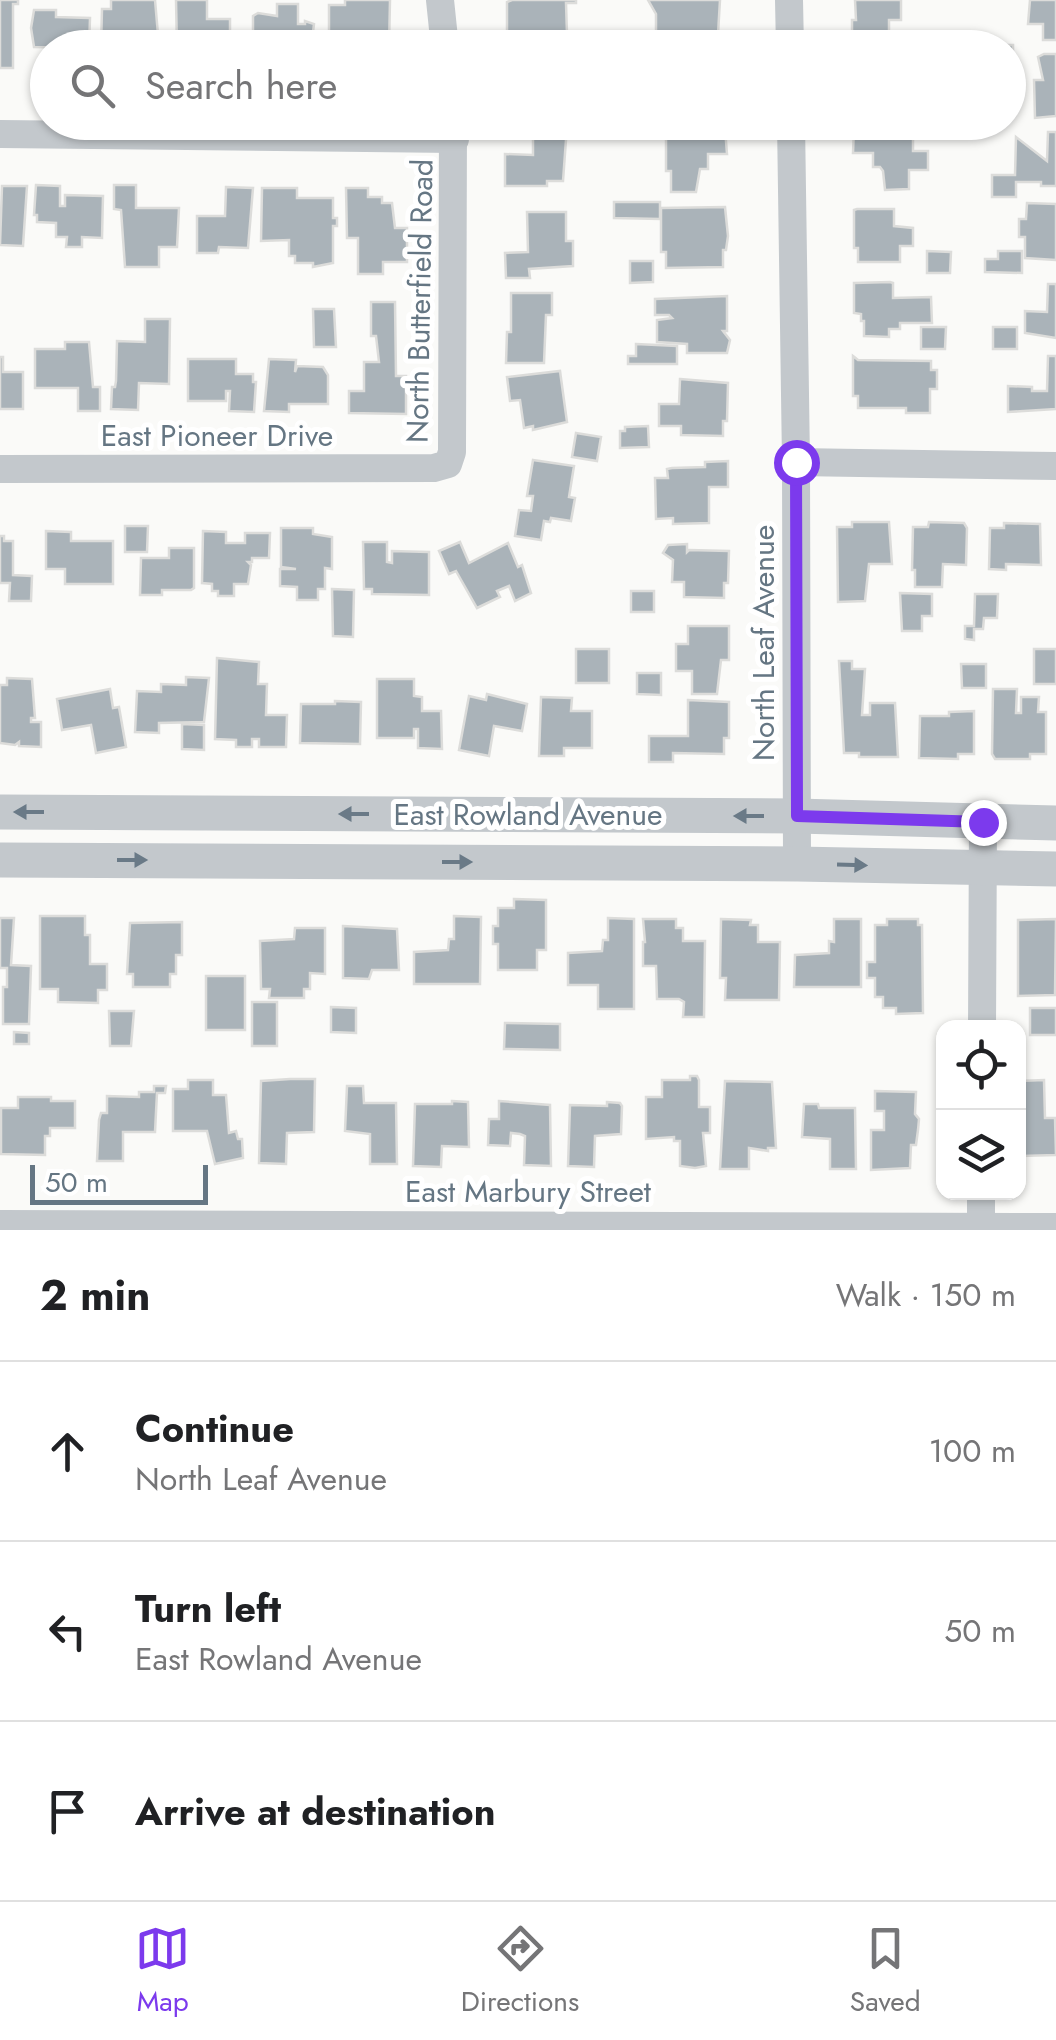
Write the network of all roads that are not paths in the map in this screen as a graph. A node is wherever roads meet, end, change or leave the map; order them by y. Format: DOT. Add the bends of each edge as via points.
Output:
graph roads {
  1 [pos="440,0"];
  2 [pos="789,0"];
  3 [pos="444,30"];
  4 [pos="790,30"];
  5 [pos="0,134"];
  6 [pos="30,134"];
  7 [pos="454,140"];
  8 [pos="791,140"];
  9 [pos="796,462"];
  10 [pos="1056,466"];
  11 [pos="434,468"];
  12 [pos="0,470"];
  13 [pos="0,812"];
  14 [pos="797,816"];
  15 [pos="983,822"];
  16 [pos="1056,823"];
  17 [pos="0,860"];
  18 [pos="797,864"];
  19 [pos="983,869"];
  20 [pos="1056,870"];
  21 [pos="982,1020"];
  22 [pos="981,1200"];
  23 [pos="0,1224"];
  24 [pos="1056,1226"];
  25 [pos="981,1228"];
  1 -- 3 [label="street"];
  2 -- 4 [label="street"];
  5 -- 6 [label="street"];
  7 -- 11 [label="street, North Butterfield Road" via="452,452 448,464"];
  8 -- 9 [label="street, North Leaf Avenue"];
  9 -- 10 [label="street"];
  9 -- 14 [label="street, North Leaf Avenue"];
  11 -- 12 [label="street, East Pioneer Drive"];
  14 -- 13 [label="street, East Rowland Avenue, one-way"];
  14 -- 15 [label="street, East Rowland Avenue"];
  14 -- 18 [label="street, North Leaf Avenue"];
  15 -- 16 [label="street, East Rowland Avenue"];
  15 -- 19 [label="street"];
  17 -- 18 [label="street, East Rowland Avenue, one-way"];
  18 -- 19 [label="street, East Rowland Avenue, one-way"];
  19 -- 20 [label="street, East Rowland Avenue"];
  19 -- 21 [label="street"];
  22 -- 25 [label="street"];
  23 -- 25 [label="street, East Marbury Street"];
  24 -- 25 [label="street, East Marbury Street"];
}
